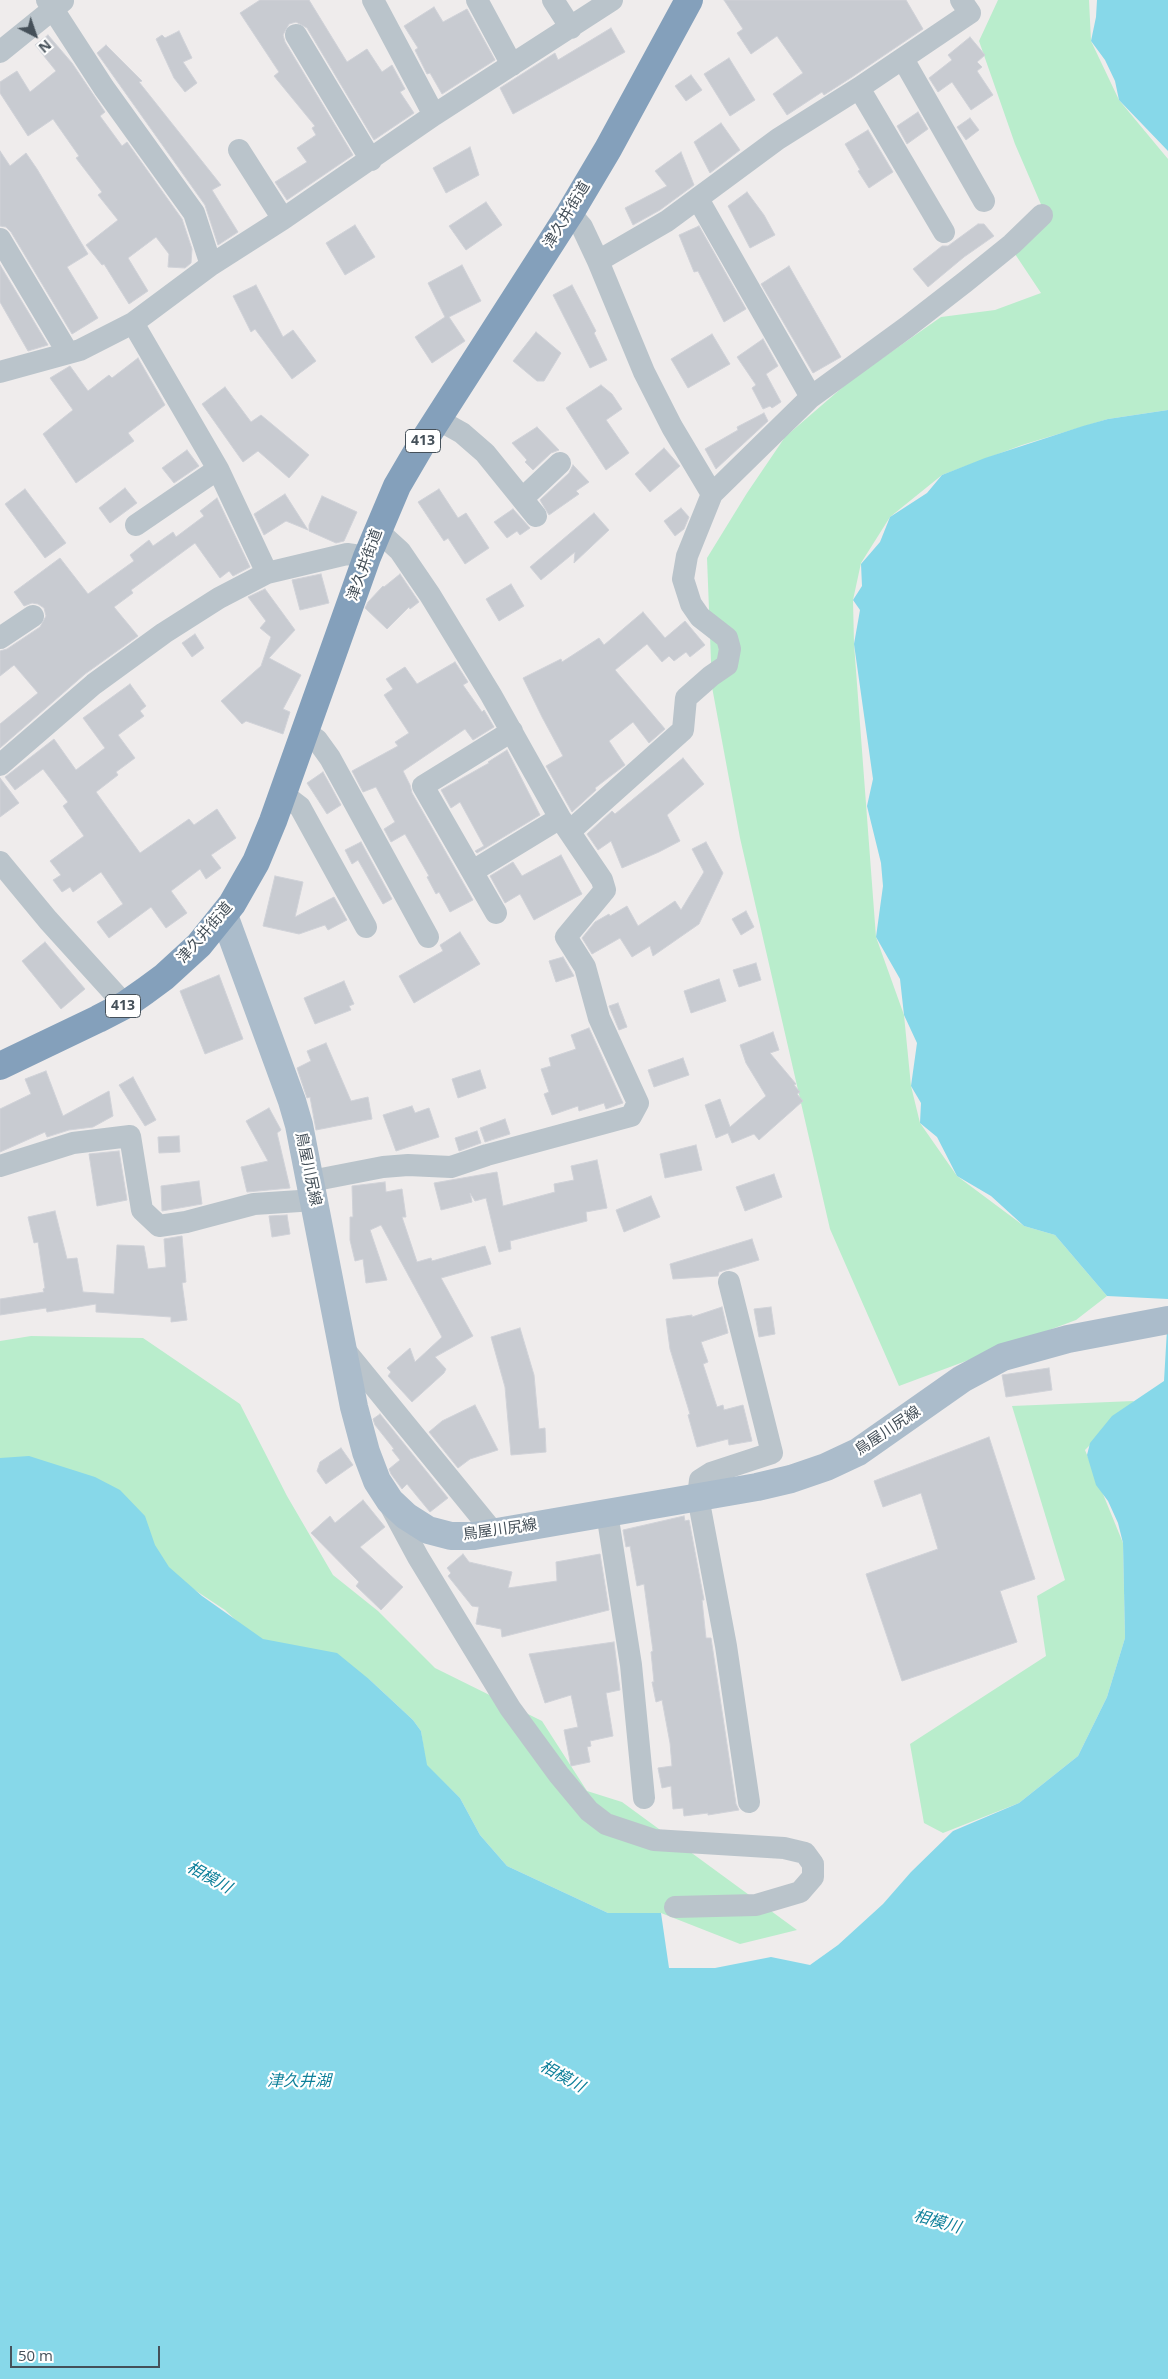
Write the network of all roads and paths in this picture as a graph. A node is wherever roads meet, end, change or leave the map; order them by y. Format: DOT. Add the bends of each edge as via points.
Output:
graph roads {
  1 [pos="373,0"];
  2 [pos="476,0"];
  3 [pos="553,0"];
  4 [pos="612,0"];
  5 [pos="689,0"];
  6 [pos="961,0"];
  7 [pos="55,3"];
  8 [pos="571,28"];
  9 [pos="296,35"];
  10 [pos="0,52"];
  11 [pos="903,59"];
  12 [pos="512,65"];
  13 [pos="859,88"];
  14 [pos="434,115"];
  15 [pos="239,150"];
  16 [pos="371,160"];
  17 [pos="698,199"];
  18 [pos="984,201"];
  19 [pos="570,213"];
  20 [pos="1042,215"];
  21 [pos="283,219"];
  22 [pos="944,232"];
  23 [pos="0,239"];
  24 [pos="598,261"];
  25 [pos="211,265"];
  26 [pos="132,323"];
  27 [pos="68,353"];
  28 [pos="0,372"];
  29 [pos="811,397"];
  30 [pos="438,419"];
  31 [pos="560,464"];
  32 [pos="218,469"];
  33 [pos="712,494"];
  34 [pos="136,525"];
  35 [pos="377,530"];
  36 [pos="367,557"];
  37 [pos="267,573"];
  38 [pos="33,616"];
  39 [pos="0,638"];
  40 [pos="512,731"];
  41 [pos="305,732"];
  42 [pos="0,765"];
  43 [pos="283,794"];
  44 [pos="565,825"];
  45 [pos="0,862"];
  46 [pos="473,871"];
  47 [pos="496,913"];
  48 [pos="224,915"];
  49 [pos="366,927"];
  50 [pos="428,937"];
  51 [pos="124,1005"];
  52 [pos="0,1066"];
  53 [pos="0,1166"];
  54 [pos="313,1190"];
  55 [pos="729,1282"];
  56 [pos="1164,1320"];
  57 [pos="343,1348"];
  58 [pos="383,1491"];
  59 [pos="698,1497"];
  60 [pos="607,1513"];
  61 [pos="494,1533"];
  62 [pos="644,1798"];
  63 [pos="749,1802"];
  64 [pos="675,1907"];
  1 -- 14 [label="street"];
  2 -- 12 [label="street"];
  3 -- 8 [label="street"];
  4 -- 8 [label="street"];
  5 -- 19 [label="highway, 津久井街道 / 413"];
  6 -- 11 [label="street" via="970,13"];
  7 -- 10 [label="street"];
  7 -- 25 [label="street" via="104,88 194,213"];
  8 -- 12 [label="street"];
  9 -- 16 [label="street"];
  11 -- 13 [label="street"];
  11 -- 18 [label="street"];
  12 -- 14 [label="street"];
  13 -- 17 [label="street" via="778,139"];
  13 -- 22 [label="street"];
  14 -- 16 [label="street"];
  15 -- 21 [label="street"];
  16 -- 21 [label="street"];
  17 -- 24 [label="street" via="668,221"];
  17 -- 29 [label="street"];
  19 -- 24 [label="street" via="582,227"];
  19 -- 30 [label="highway, 津久井街道 / 413"];
  20 -- 29 [label="street" via="1012,244"];
  21 -- 25 [label="street"];
  23 -- 27 [label="street"];
  24 -- 33 [label="street" via="644,372"];
  25 -- 26 [label="street"];
  26 -- 27 [label="street"];
  26 -- 32 [label="street"];
  27 -- 28 [label="street"];
  29 -- 33 [label="street"];
  30 -- 31 [label="street" via="462,433 485,453 530,507"];
  30 -- 35 [label="highway, 津久井街道 / 413" via="405,471"];
  32 -- 34 [label="street"];
  32 -- 37 [label="street"];
  33 -- 44 [label="street" via="687,556 683,579 691,604 700,617 727,638 730,649 727,665 686,698 684,730"];
  35 -- 36 [label="highway, 津久井街道 / 413"];
  35 -- 40 [label="street" via="400,551 430,595"];
  36 -- 37 [label="street" via="347,554"];
  36 -- 41 [label="highway, 津久井街道 / 413"];
  37 -- 42 [label="street" via="219,598 164,633 94,684"];
  38 -- 39 [label="street"];
  40 -- 44 [label="street"];
  40 -- 46 [label="street" via="423,786"];
  41 -- 43 [label="highway, 津久井街道 / 413"];
  41 -- 50 [label="street" via="317,740 330,758"];
  43 -- 48 [label="highway, 津久井街道 / 413" via="256,862"];
  43 -- 49 [label="street" via="300,807"];
  44 -- 46 [label="street"];
  44 -- 54 [label="street" via="602,880 604,890 566,937 584,966 599,1018 638,1104 631,1116 451,1167 384,1167"];
  45 -- 51 [label="street"];
  46 -- 47 [label="street"];
  48 -- 51 [label="highway, 津久井街道 / 413" via="180,963"];
  48 -- 54 [label="main road, 鳥屋川尻線" via="292,1101"];
  51 -- 52 [label="highway, 津久井街道 / 413"];
  53 -- 54 [label="street" via="73,1143 130,1136 142,1210 159,1226"];
  54 -- 57 [label="main road, 鳥屋川尻線"];
  55 -- 59 [label="street" via="772,1453 711,1473 700,1480"];
  56 -- 59 [label="main road, 鳥屋川尻線" via="1059,1340 1004,1357 962,1379 883,1436 842,1460 780,1482"];
  57 -- 58 [label="main road, 鳥屋川尻線" via="363,1442"];
  57 -- 61 [label="street"];
  58 -- 61 [label="main road, 鳥屋川尻線" via="406,1516 434,1532 457,1536"];
  58 -- 64 [label="street" via="418,1557 510,1708 589,1811 606,1824 654,1840 784,1848 805,1853 813,1864 813,1877 800,1892 756,1905"];
  59 -- 60 [label="main road, 鳥屋川尻線"];
  59 -- 63 [label="street" via="726,1646"];
  60 -- 61 [label="main road, 鳥屋川尻線"];
  60 -- 62 [label="street" via="631,1665"];
}
